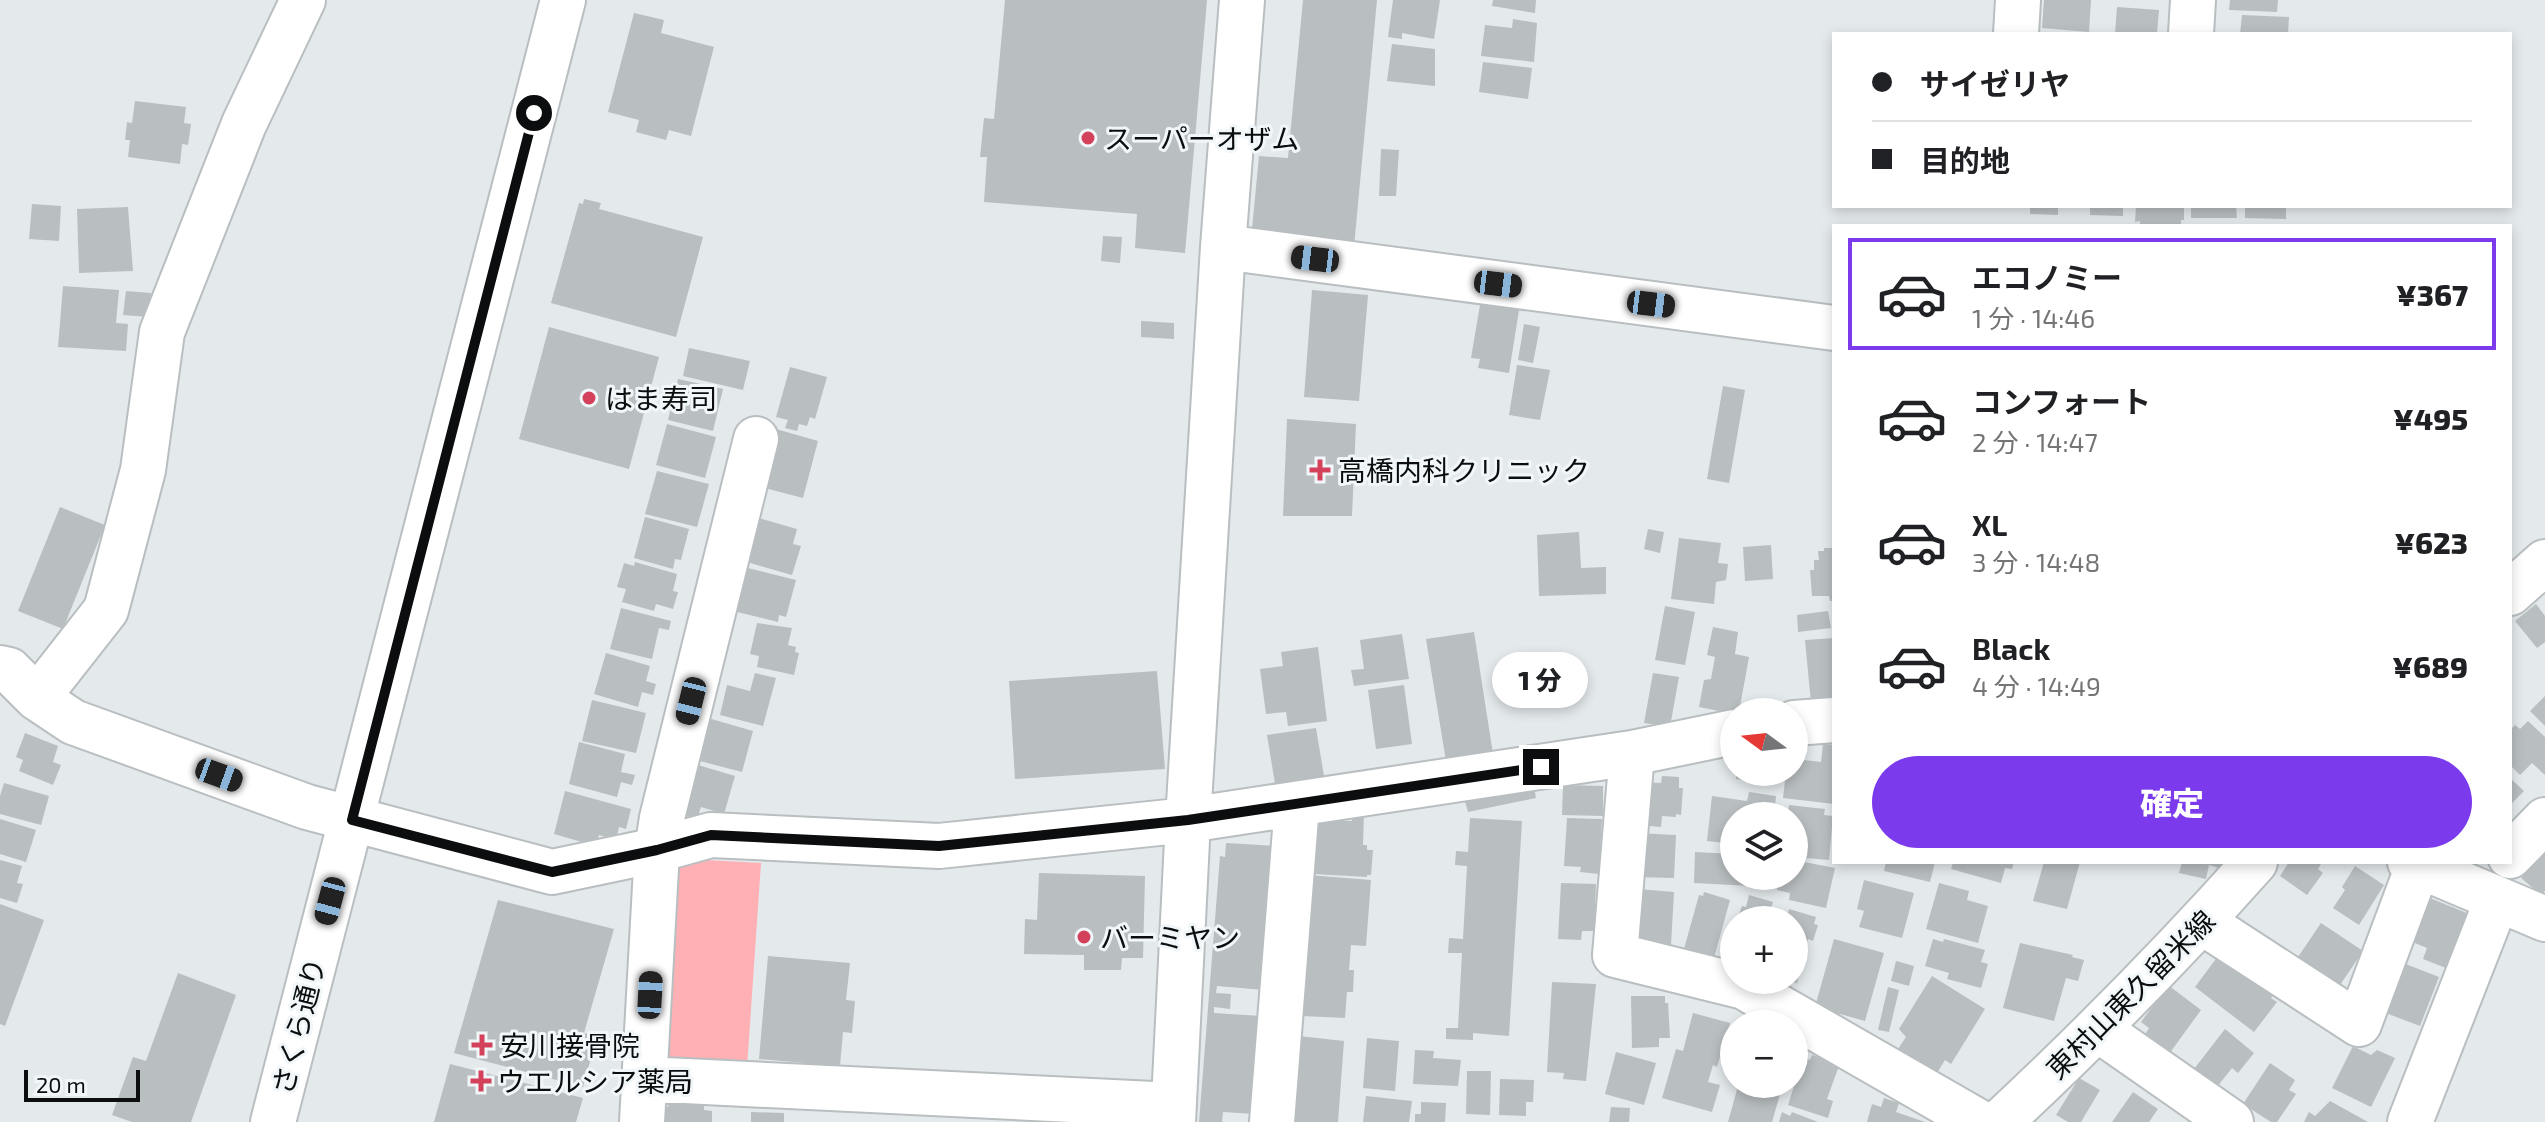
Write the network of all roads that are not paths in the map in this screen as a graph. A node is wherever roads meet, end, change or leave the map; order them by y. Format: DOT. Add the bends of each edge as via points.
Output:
graph roads {
  1 [pos="303,0"];
  2 [pos="563,0"];
  3 [pos="1242,0"];
  4 [pos="2018,0"];
  5 [pos="2193,0"];
  6 [pos="2016,32"];
  7 [pos="2191,32"];
  8 [pos="1223,247"];
  9 [pos="1832,328"];
  10 [pos="756,439"];
  11 [pos="12,684"];
  12 [pos="1832,720"];
  13 [pos="1808,722"];
  14 [pos="1720,735"];
  15 [pos="1632,753"];
  16 [pos="1297,805"];
  17 [pos="352,820"];
  18 [pos="1188,820"];
  19 [pos="2545,820"];
  20 [pos="657,850"];
  21 [pos="2512,854"];
  22 [pos="2253,864"];
  23 [pos="2414,864"];
  24 [pos="2493,884"];
  25 [pos="2545,919"];
  26 [pos="2202,922"];
  27 [pos="2099,1030"];
  28 [pos="645,1079"];
  29 [pos="1173,1113"];
  30 [pos="273,1122"];
  31 [pos="642,1122"];
  32 [pos="1272,1122"];
  33 [pos="1979,1122"];
  34 [pos="2000,1122"];
  35 [pos="2231,1122"];
  36 [pos="2410,1122"];
  1 -- 11 [label="street" via="244,124 162,332 143,470 106,610"];
  2 -- 17 [label="street, さくら通り"];
  3 -- 8 [label="street"];
  4 -- 6 [label="street"];
  5 -- 7 [label="street"];
  8 -- 9 [label="street"];
  8 -- 18 [label="street"];
  10 -- 20 [label="street"];
  11 -- 17 [label="street" via="73,722"];
  12 -- 13 [label="street"];
  14 -- 15 [label="street"];
  15 -- 16 [label="street"];
  15 -- 33 [label="street" via="1615,955 1744,987"];
  16 -- 18 [label="street"];
  16 -- 32 [label="street"];
  17 -- 20 [label="street" via="552,872"];
  17 -- 30 [label="street, さくら通り"];
  18 -- 20 [label="street" via="939,846 711,835"];
  18 -- 29 [label="street"];
  19 -- 21 [label="street"];
  20 -- 28 [label="street"];
  22 -- 26 [label="street, 東村山東久留米線"];
  23 -- 24 [label="street"];
  23 -- 26 [label="street" via="2359,1024"];
  24 -- 25 [label="street"];
  24 -- 36 [label="street"];
  26 -- 27 [label="street, 東村山東久留米線"];
  27 -- 34 [label="street, 東村山東久留米線"];
  27 -- 35 [label="street"];
  28 -- 29 [label="street"];
  28 -- 31 [label="street"];
}
